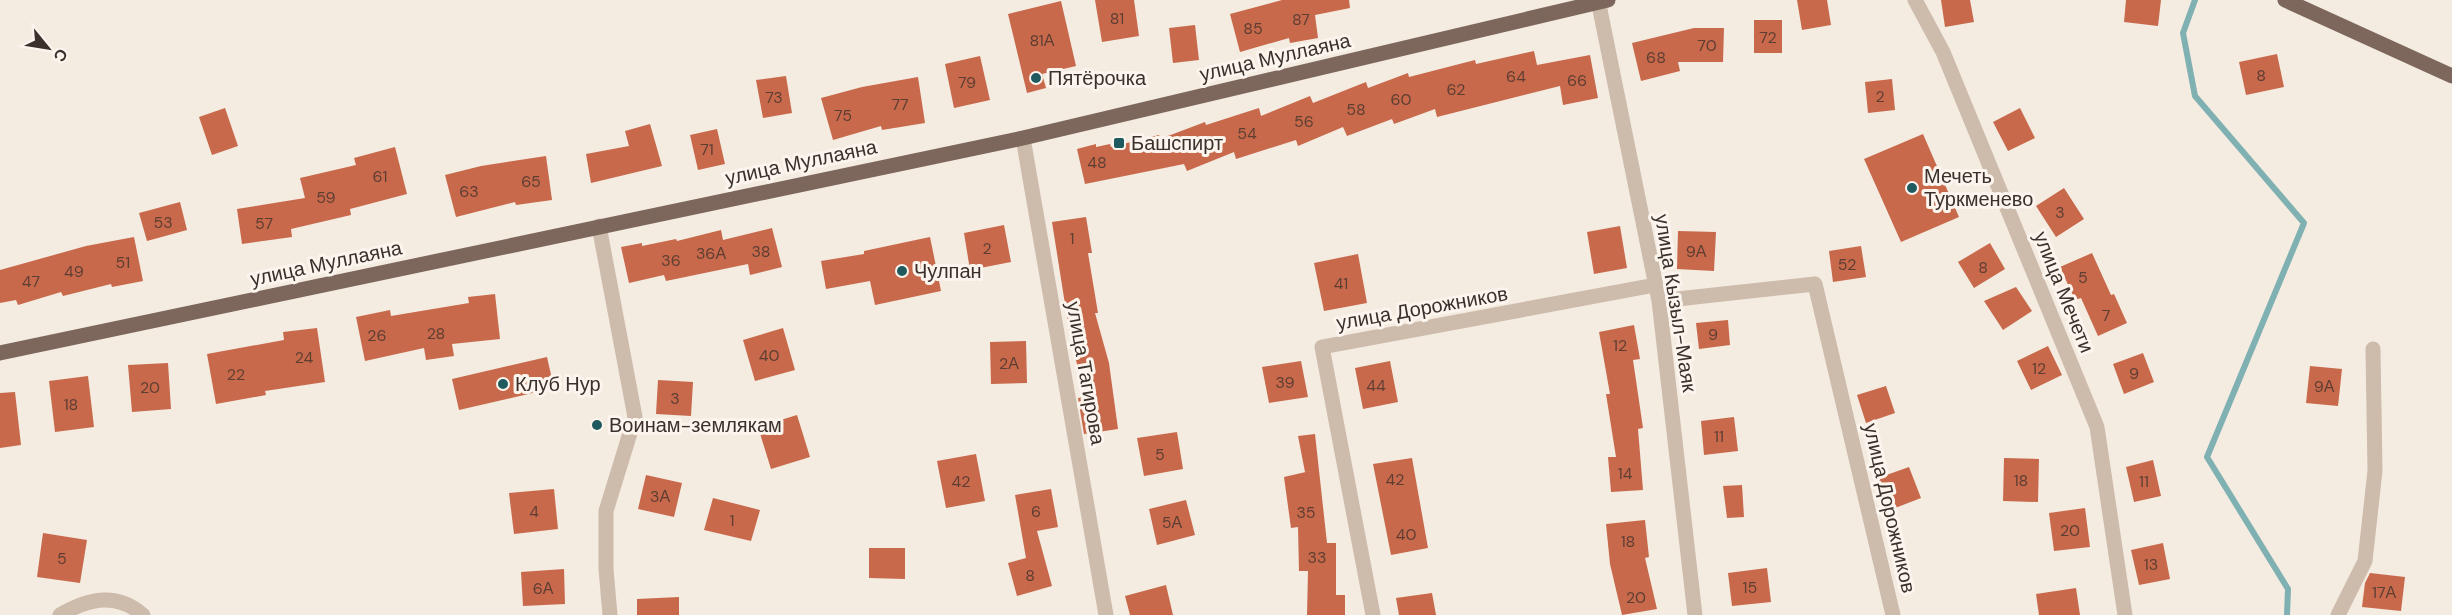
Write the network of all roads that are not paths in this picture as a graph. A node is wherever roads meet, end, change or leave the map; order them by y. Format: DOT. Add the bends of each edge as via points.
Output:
graph roads {
  1 [pos="1915,0"];
  2 [pos="2285,0"];
  3 [pos="1602,1"];
  4 [pos="2452,76"];
  5 [pos="1023,138"];
  6 [pos="599,226"];
  7 [pos="1655,285"];
  8 [pos="1659,301"];
  9 [pos="2373,350"];
  10 [pos="0,353"];
  11 [pos="60,615"];
  12 [pos="143,615"];
  13 [pos="610,615"];
  14 [pos="1106,615"];
  15 [pos="1373,615"];
  16 [pos="1695,615"];
  17 [pos="1893,615"];
  18 [pos="2125,615"];
  19 [pos="2338,615"];
  1 -- 18 [label="street, улица Мечети" via="1943,52 2097,427"];
  2 -- 4 [label="main road"];
  3 -- 5 [label="main road, улица Муллаяна"];
  3 -- 7 [label="street, улица Кызыл-Маяк"];
  5 -- 6 [label="main road, улица Муллаяна"];
  5 -- 14 [label="street, улица Тагирова"];
  6 -- 10 [label="main road, улица Муллаяна"];
  6 -- 13 [label="street" via="635,417 606,511"];
  7 -- 8 [label="street, улица Кызыл-Маяк"];
  7 -- 15 [label="street, улица Дорожников" via="1322,347"];
  8 -- 16 [label="street, улица Кызыл-Маяк"];
  8 -- 17 [label="street, улица Дорожников" via="1815,284"];
  9 -- 19 [label="street" via="2375,471 2365,561"];
  11 -- 12 [label="street" via="107,597 127,602"];
}
